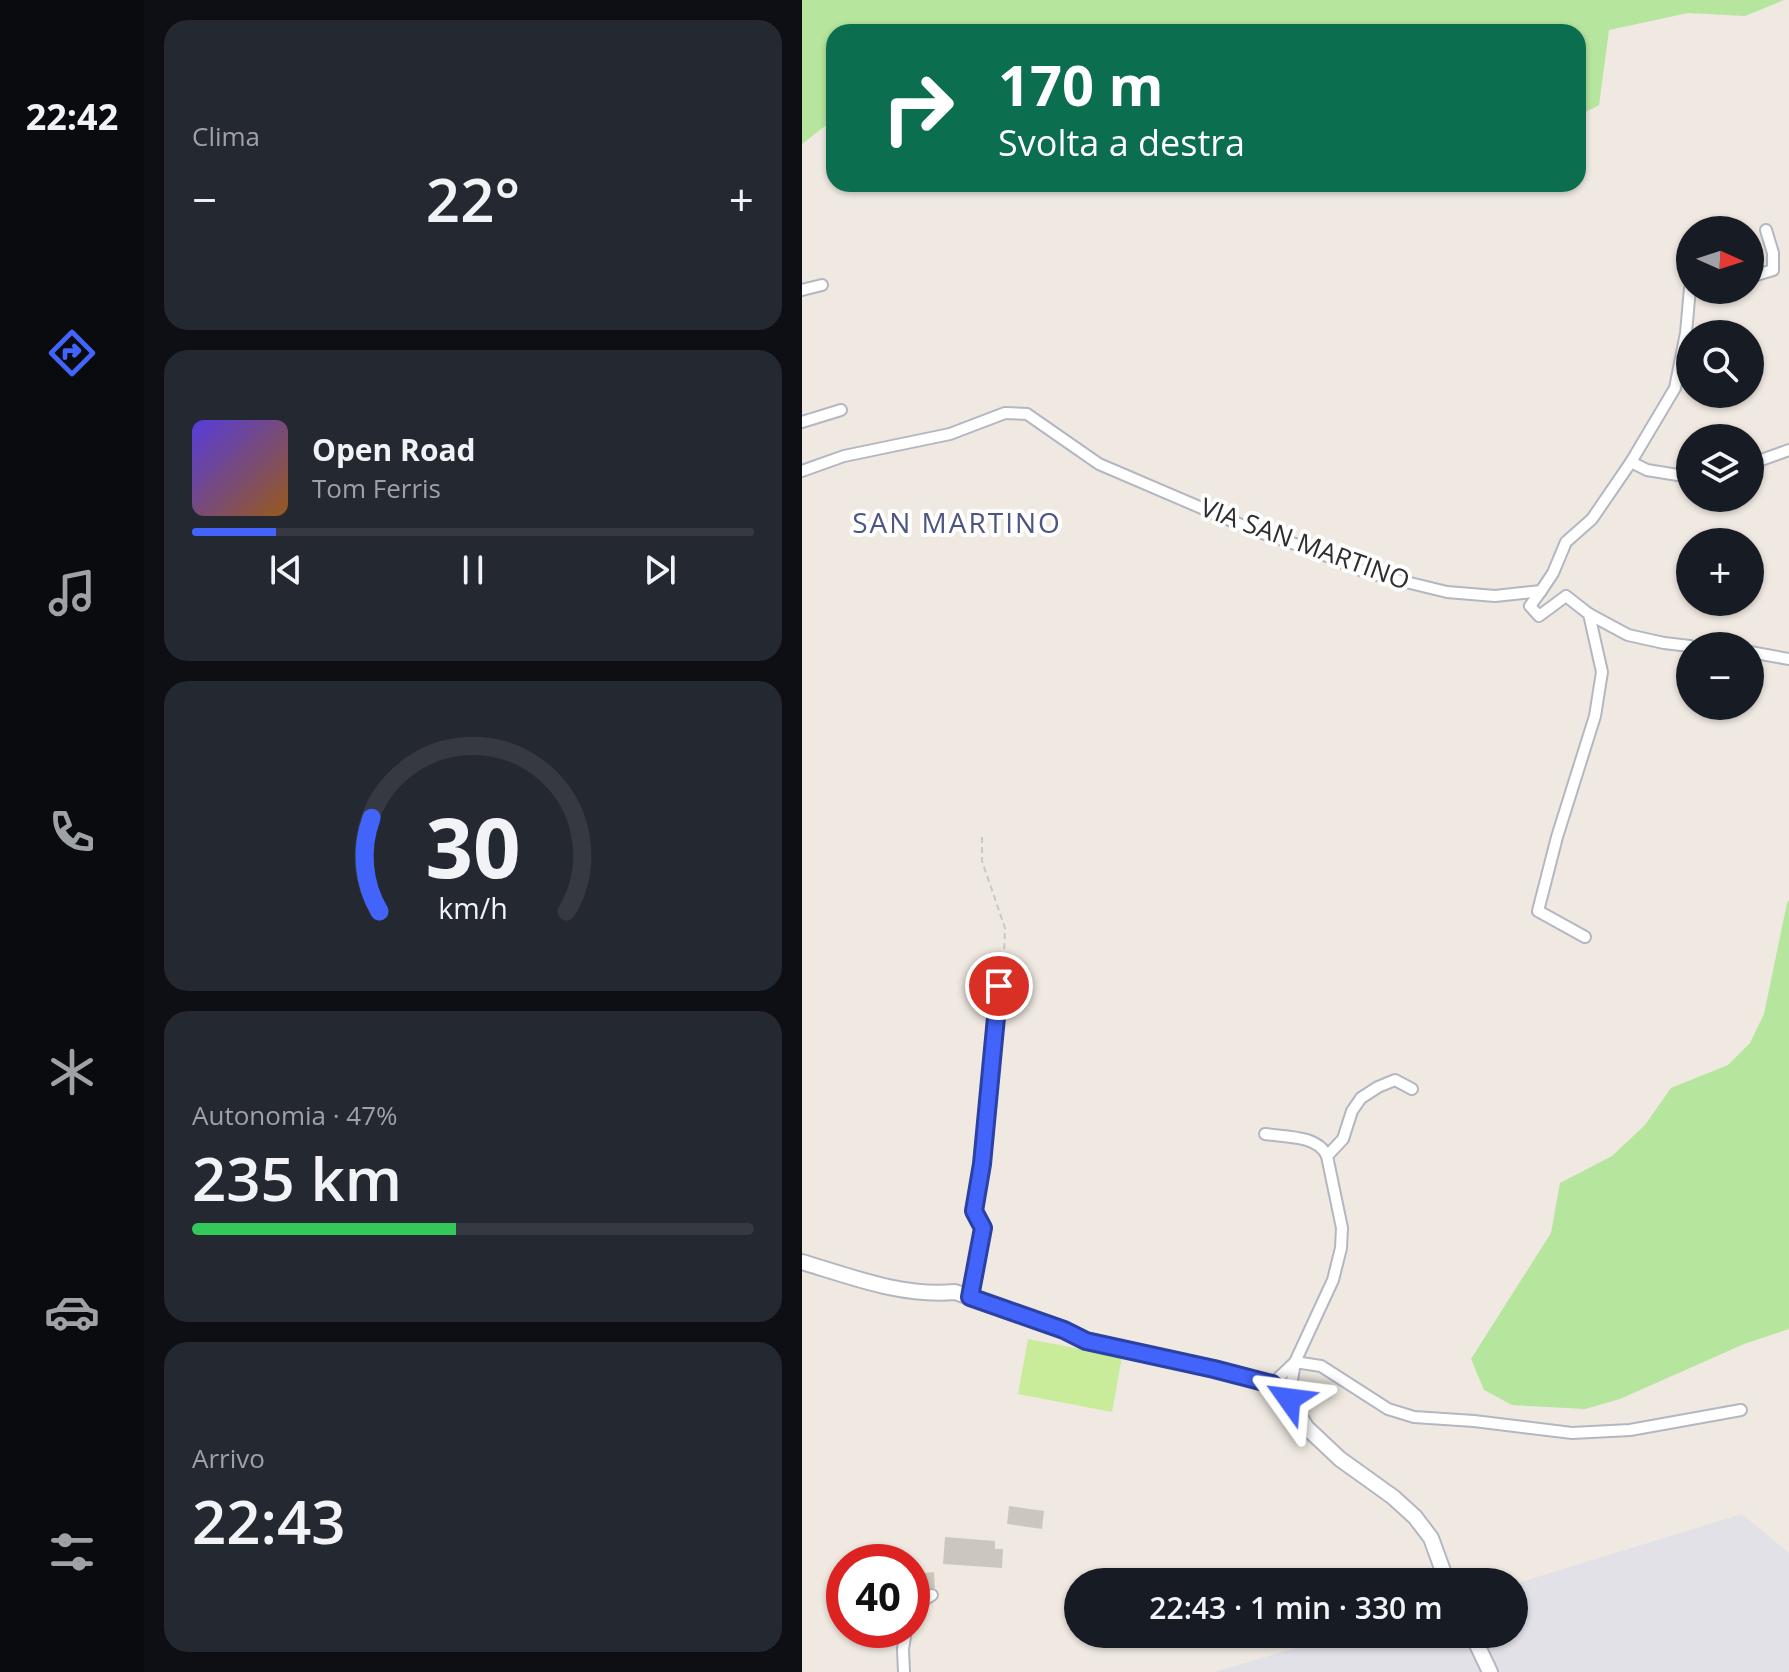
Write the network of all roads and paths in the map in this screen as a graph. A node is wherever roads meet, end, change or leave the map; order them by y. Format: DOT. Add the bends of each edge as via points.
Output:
graph roads {
  1 [pos="1766,230"];
  2 [pos="1764,273"];
  3 [pos="822,285"];
  4 [pos="802,290"];
  5 [pos="1689,304"];
  6 [pos="841,410"];
  7 [pos="802,422"];
  8 [pos="1789,450"];
  9 [pos="1764,459"];
  10 [pos="1631,462"];
  11 [pos="802,471"];
  12 [pos="1676,475"];
  13 [pos="1541,591"];
  14 [pos="1589,614"];
  15 [pos="1676,644"];
  16 [pos="1764,655"];
  17 [pos="1789,659"];
  18 [pos="982,837"];
  19 [pos="1585,937"];
  20 [pos="999,986"];
  21 [pos="1412,1089"];
  22 [pos="1265,1134"];
  23 [pos="1327,1156"];
  24 [pos="802,1262"];
  25 [pos="970,1297"];
  26 [pos="1295,1362"];
  27 [pos="1272,1384"];
  28 [pos="1289,1399"];
  29 [pos="1741,1410"];
  30 [pos="1442,1568"];
  31 [pos="903,1648"];
  32 [pos="1479,1648"];
  33 [pos="904,1672"];
  34 [pos="1490,1672"];
  1 -- 2 [label="street" via="1773,270"];
  3 -- 4 [label="street"];
  5 -- 10 [label="street" via="1675,388"];
  6 -- 7 [label="street"];
  8 -- 9 [label="street"];
  10 -- 12 [label="street"];
  10 -- 13 [label="street" via="1592,519 1566,542"];
  11 -- 13 [label="street, VIA SAN MARTINO" via="844,456 950,434 1005,413 1027,414 1099,464 1365,572 1447,592 1495,596"];
  13 -- 14 [label="street" via="1530,606 1539,616 1566,596"];
  14 -- 15 [label="street" via="1628,635"];
  14 -- 19 [label="street" via="1602,672 1538,911"];
  16 -- 17 [label="street"];
  18 -- 20 [label="path" via="982,861 1005,928"];
  20 -- 25 [label="street" via="974,1211 983,1228"];
  21 -- 23 [label="street" via="1395,1080 1361,1098 1343,1139"];
  22 -- 23 [label="street" via="1311,1141"];
  23 -- 26 [label="street" via="1341,1248 1333,1280"];
  24 -- 25 [label="street" via="890,1288"];
  25 -- 27 [label="street" via="1086,1341"];
  26 -- 27 [label="street"];
  26 -- 28 [label="street"];
  26 -- 29 [label="street" via="1321,1366 1388,1409 1414,1417 1572,1433 1630,1430"];
  27 -- 28 [label="street"];
  28 -- 30 [label="street" via="1306,1427 1340,1459 1415,1517 1431,1538"];
  31 -- 33 [label="street"];
  32 -- 34 [label="street"];
}
